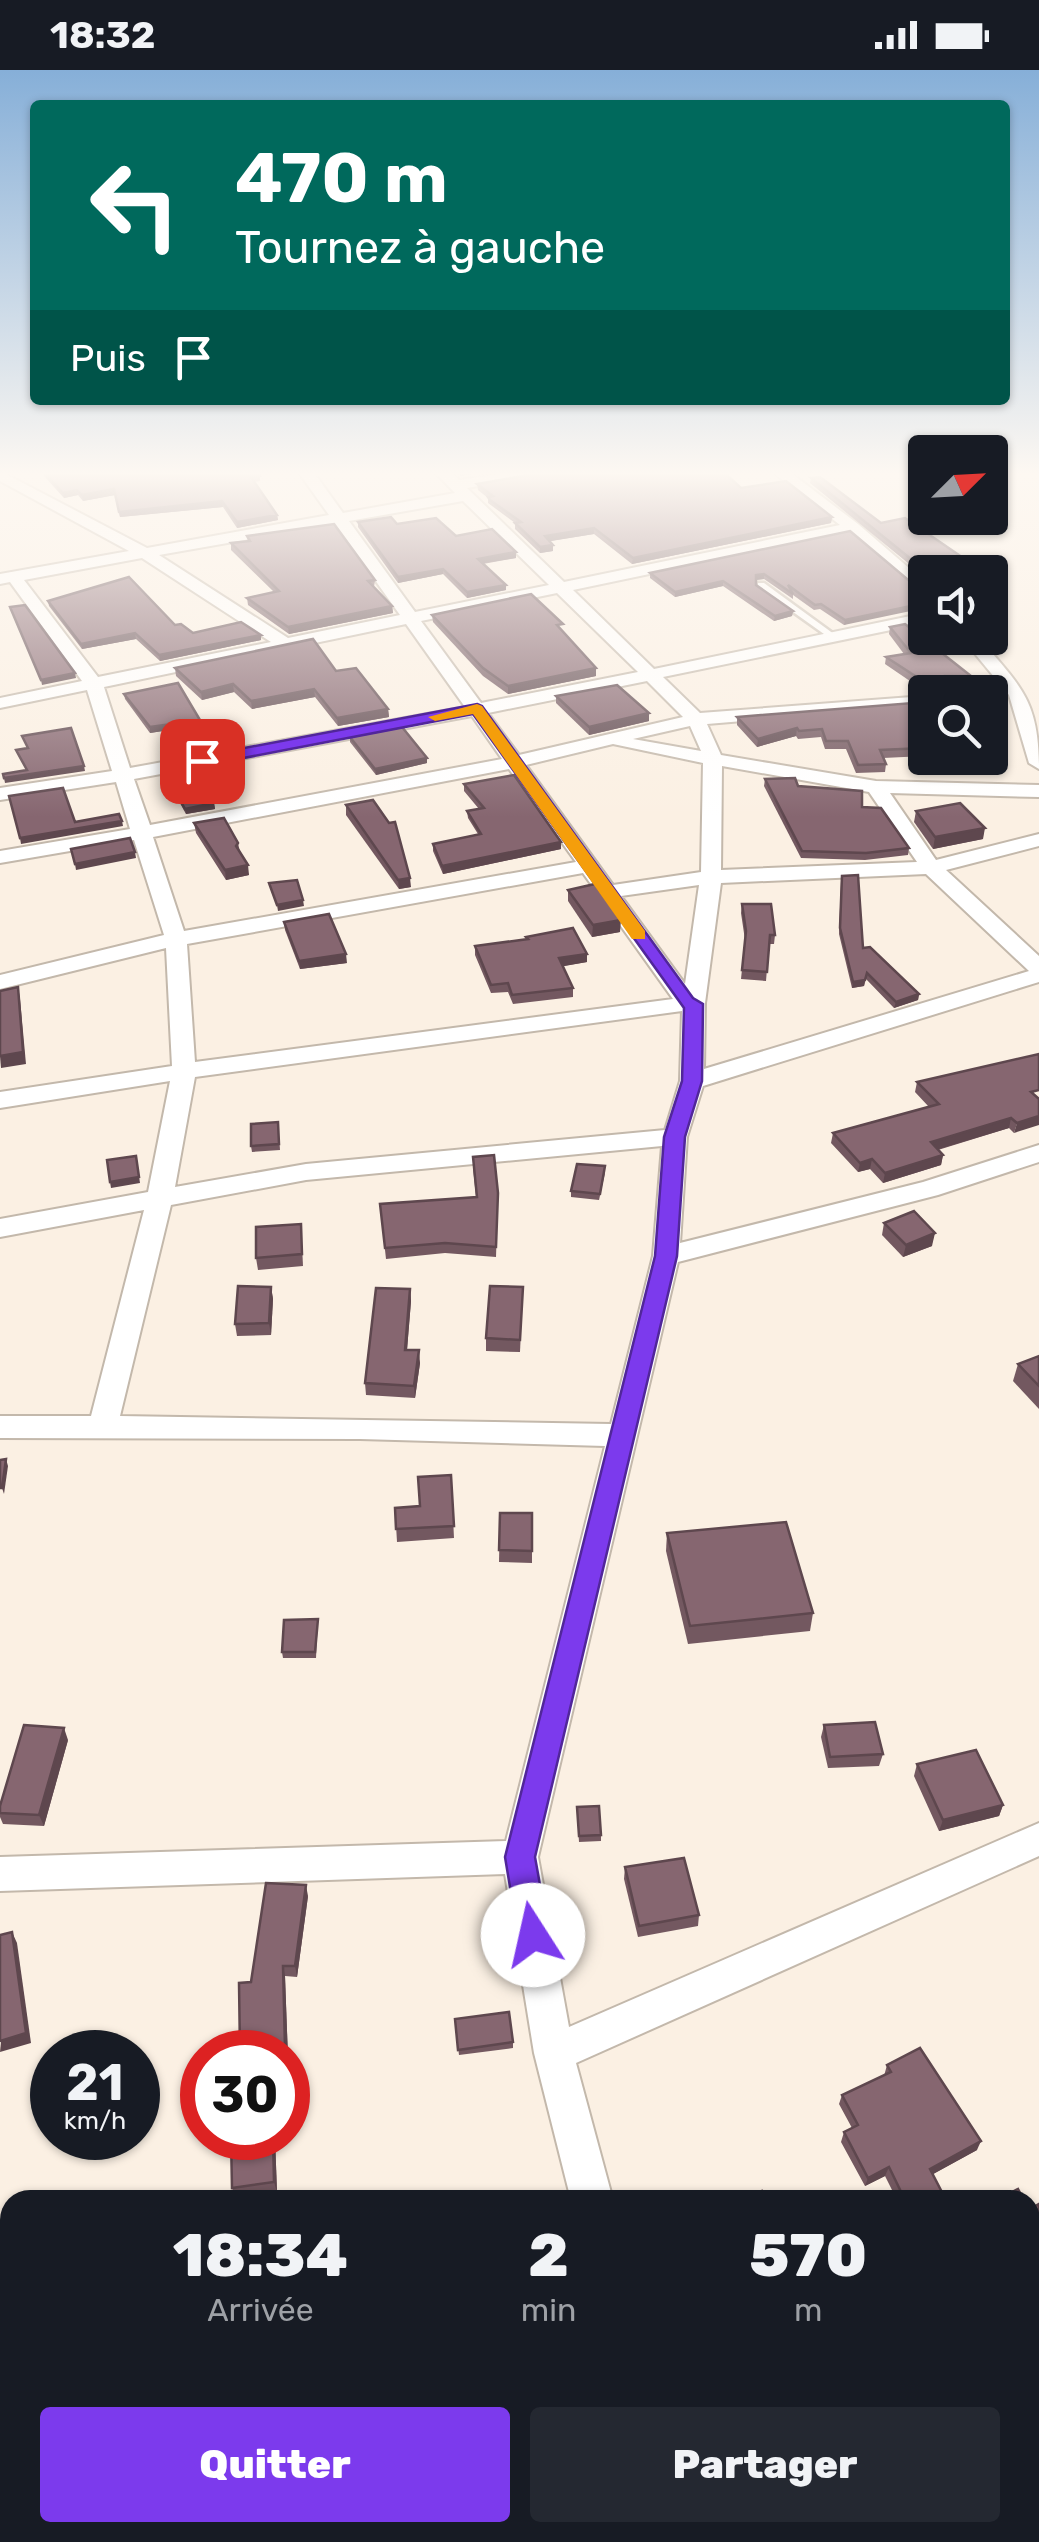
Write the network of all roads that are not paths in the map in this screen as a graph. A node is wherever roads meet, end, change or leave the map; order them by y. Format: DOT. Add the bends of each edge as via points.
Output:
graph roads {
  1 [pos="13,585"];
  2 [pos="194,585"];
  3 [pos="387,585"];
  4 [pos="558,585"];
  5 [pos="583,585"];
  6 [pos="763,585"];
  7 [pos="562,590"];
  8 [pos="411,618"];
  9 [pos="908,622"];
  10 [pos="834,637"];
  11 [pos="284,643"];
  12 [pos="985,655"];
  13 [pos="650,674"];
  14 [pos="94,684"];
  15 [pos="1018,694"];
  16 [pos="1008,695"];
  17 [pos="908,702"];
  18 [pos="0,704"];
  19 [pos="477,709"];
  20 [pos="696,720"];
  21 [pos="604,741"];
  22 [pos="714,757"];
  23 [pos="515,762"];
  24 [pos="1039,763"];
  25 [pos="123,776"];
  26 [pos="876,787"];
  27 [pos="1039,791"];
  28 [pos="0,794"];
  29 [pos="142,833"];
  30 [pos="1039,840"];
  31 [pos="0,856"];
  32 [pos="589,866"];
  33 [pos="931,868"];
  34 [pos="712,877"];
  35 [pos="608,892"];
  36 [pos="176,940"];
  37 [pos="1039,971"];
  38 [pos="0,982"];
  39 [pos="691,1004"];
  40 [pos="184,1071"];
  41 [pos="692,1081"];
  42 [pos="0,1100"];
  43 [pos="674,1137"];
  44 [pos="1039,1153"];
  45 [pos="160,1198"];
  46 [pos="0,1228"];
  47 [pos="666,1256"];
  48 [pos="103,1426"];
  49 [pos="0,1427"];
  50 [pos="620,1435"];
  51 [pos="1039,1839"];
  52 [pos="520,1857"];
  53 [pos="0,1874"];
  54 [pos="554,2053"];
  55 [pos="589,2190"];
  1 -- 14 [label="street"];
  2 -- 11 [label="street"];
  3 -- 8 [label="street"];
  4 -- 7 [label="street"];
  5 -- 7 [label="street"];
  6 -- 10 [label="lane"];
  7 -- 8 [label="street"];
  7 -- 13 [label="street"];
  8 -- 11 [label="street"];
  8 -- 19 [label="street"];
  9 -- 10 [label="street"];
  10 -- 13 [label="street"];
  11 -- 14 [label="street"];
  12 -- 15 [label="street"];
  13 -- 19 [label="street"];
  13 -- 20 [label="street"];
  14 -- 18 [label="street"];
  14 -- 25 [label="street"];
  15 -- 16 [label="street"];
  15 -- 24 [label="street"];
  17 -- 20 [label="street"];
  19 -- 23 [label="street"];
  19 -- 25 [label="street"];
  20 -- 21 [label="street"];
  20 -- 22 [label="street"];
  21 -- 22 [label="street"];
  21 -- 23 [label="street"];
  22 -- 26 [label="street"];
  22 -- 34 [label="street"];
  23 -- 29 [label="street"];
  23 -- 32 [label="street"];
  25 -- 28 [label="street"];
  25 -- 29 [label="street"];
  26 -- 27 [label="street"];
  26 -- 33 [label="street"];
  29 -- 31 [label="street"];
  29 -- 36 [label="street"];
  30 -- 33 [label="street"];
  32 -- 35 [label="street"];
  32 -- 36 [label="street"];
  33 -- 34 [label="street"];
  33 -- 37 [label="street"];
  34 -- 35 [label="street"];
  34 -- 39 [label="street"];
  35 -- 39 [label="street"];
  36 -- 38 [label="street"];
  36 -- 40 [label="street"];
  37 -- 41 [label="street"];
  39 -- 40 [label="street"];
  39 -- 41 [label="street"];
  40 -- 42 [label="street"];
  40 -- 45 [label="street"];
  41 -- 43 [label="street"];
  43 -- 45 [label="street" via="306,1172"];
  43 -- 47 [label="street"];
  44 -- 47 [label="street" via="928,1189"];
  45 -- 46 [label="street"];
  45 -- 48 [label="street"];
  47 -- 50 [label="street"];
  48 -- 49 [label="street"];
  48 -- 50 [label="street"];
  50 -- 52 [label="street"];
  51 -- 54 [label="street"];
  52 -- 53 [label="street"];
  52 -- 54 [label="street"];
  54 -- 55 [label="street"];
}
